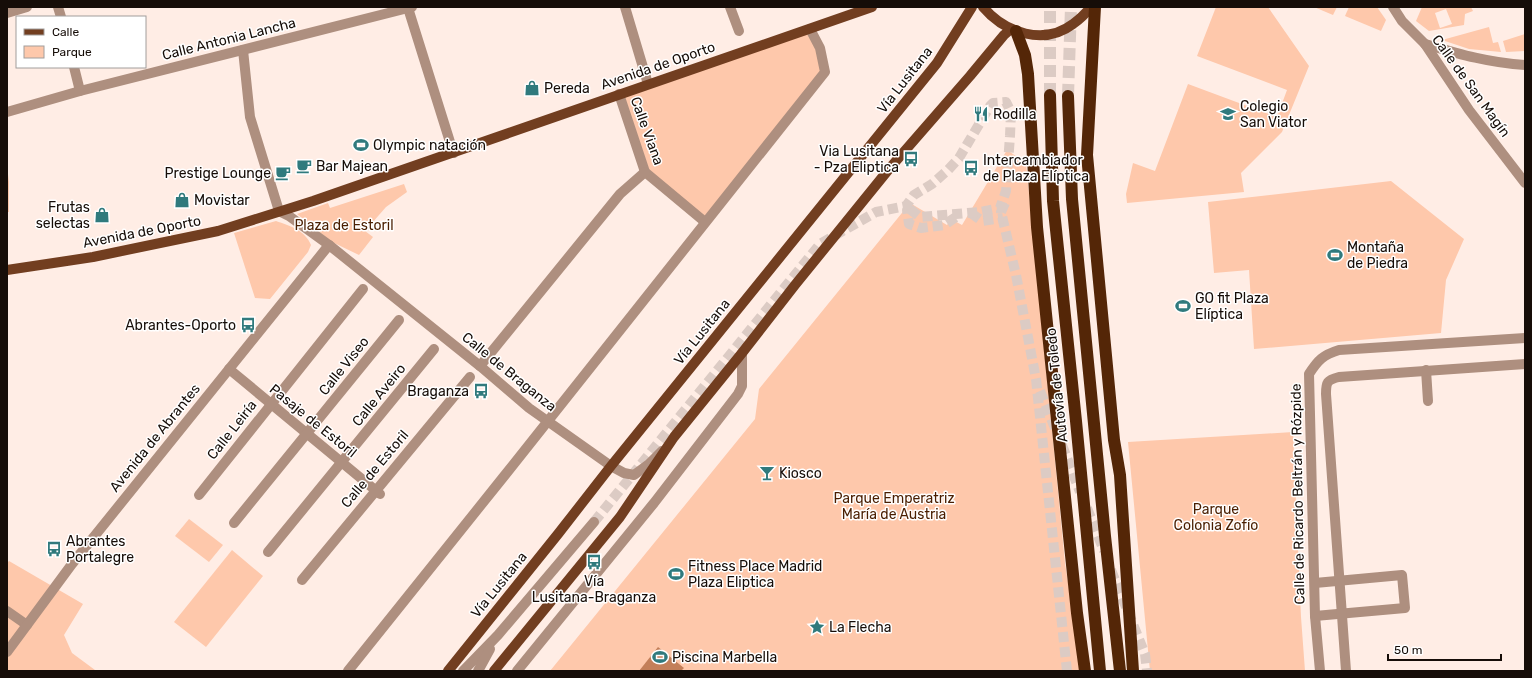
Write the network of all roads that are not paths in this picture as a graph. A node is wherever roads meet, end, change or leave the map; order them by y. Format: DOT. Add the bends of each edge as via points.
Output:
graph roads {
  1 [pos="27,7"];
  2 [pos="625,7"];
  3 [pos="730,7"];
  4 [pos="872,7"];
  5 [pos="972,7"];
  6 [pos="983,7"];
  7 [pos="1091,7"];
  8 [pos="1096,7"];
  9 [pos="1393,7"];
  10 [pos="410,8"];
  11 [pos="7,13"];
  12 [pos="810,29"];
  13 [pos="1014,30"];
  14 [pos="739,32"];
  15 [pos="1425,44"];
  16 [pos="243,50"];
  17 [pos="1525,65"];
  18 [pos="74,68"];
  19 [pos="648,84"];
  20 [pos="80,91"];
  21 [pos="619,94"];
  22 [pos="1050,95"];
  23 [pos="1068,96"];
  24 [pos="7,112"];
  25 [pos="454,153"];
  26 [pos="645,172"];
  27 [pos="1525,183"];
  28 [pos="280,211"];
  29 [pos="705,222"];
  30 [pos="330,245"];
  31 [pos="7,270"];
  32 [pos="363,289"];
  33 [pos="399,320"];
  34 [pos="1525,338"];
  35 [pos="434,349"];
  36 [pos="742,353"];
  37 [pos="1525,364"];
  38 [pos="480,366"];
  39 [pos="229,369"];
  40 [pos="1426,370"];
  41 [pos="470,377"];
  42 [pos="1428,401"];
  43 [pos="270,404"];
  44 [pos="548,421"];
  45 [pos="307,434"];
  46 [pos="674,437"];
  47 [pos="342,463"];
  48 [pos="611,466"];
  49 [pos="378,492"];
  50 [pos="199,495"];
  51 [pos="594,522"];
  52 [pos="234,523"];
  53 [pos="268,552"];
  54 [pos="302,580"];
  55 [pos="1338,581"];
  56 [pos="1315,583"];
  57 [pos="7,610"];
  58 [pos="1341,614"];
  59 [pos="1315,616"];
  60 [pos="27,625"];
  61 [pos="498,635"];
  62 [pos="7,652"];
  63 [pos="348,671"];
  64 [pos="448,671"];
  65 [pos="463,671"];
  66 [pos="478,671"];
  67 [pos="494,671"];
  68 [pos="517,671"];
  69 [pos="1085,671"];
  70 [pos="1100,671"];
  71 [pos="1120,671"];
  72 [pos="1132,671"];
  73 [pos="1320,671"];
  74 [pos="1346,671"];
  1 -- 11 [label="street"];
  2 -- 19 [label="street"];
  3 -- 14 [label="street"];
  4 -- 12 [label="main road, Avenida de Oporto"];
  5 -- 48 [label="main road, Vía Lusitana" via="937,63"];
  6 -- 13 [label="main road" via="994,19"];
  7 -- 13 [label="main road" via="1072,25 1056,33 1024,34"];
  8 -- 72 [label="highway" via="1087,155 1113,432 1120,475"];
  9 -- 15 [label="street, Calle de San Magín" via="1402,21"];
  10 -- 16 [label="street, Calle Antonia Lancha"];
  10 -- 25 [label="street"];
  12 -- 19 [label="main road, Avenida de Oporto"];
  12 -- 29 [label="street" via="820,48 825,72"];
  13 -- 36 [label="main road" via="1004,35 889,169"];
  13 -- 69 [label="highway" via="1025,55 1028,74 1037,227"];
  15 -- 17 [label="street" via="1477,59"];
  15 -- 27 [label="street, Calle de San Magín" via="1469,110"];
  16 -- 20 [label="street, Calle Antonia Lancha"];
  16 -- 28 [label="street" via="250,117"];
  18 -- 20 [label="street"];
  19 -- 21 [label="main road, Avenida de Oporto"];
  20 -- 24 [label="street, Calle Antonia Lancha"];
  21 -- 25 [label="main road, Avenida de Oporto"];
  21 -- 26 [label="street, Calle Viana"];
  22 -- 70 [label="highway, Autovía de Toledo" via="1053,201"];
  23 -- 71 [label="highway" via="1073,207"];
  25 -- 28 [label="main road, Avenida de Oporto"];
  26 -- 29 [label="street, Calle Viana"];
  26 -- 38 [label="street" via="620,194"];
  28 -- 30 [label="street"];
  28 -- 31 [label="main road, Avenida de Oporto" via="210,232 93,257"];
  29 -- 44 [label="street"];
  30 -- 38 [label="street, Calle de Braganza"];
  30 -- 39 [label="street, Avenida de Abrantes"];
  32 -- 43 [label="street, Calle Leiría"];
  33 -- 45 [label="street, Calle Viseo"];
  34 -- 56 [label="street, Calle de Ricardo Beltrán y Rózpide" via="1339,350 1317,361 1309,374 1308,394"];
  35 -- 47 [label="street, Calle Aveiro"];
  36 -- 46 [label="main road"];
  36 -- 68 [label="street" via="742,386 738,394 654,503"];
  37 -- 40 [label="street"];
  38 -- 44 [label="street, Calle de Braganza"];
  39 -- 43 [label="street, Pasaje de Estoril"];
  39 -- 60 [label="street, Avenida de Abrantes" via="77,557"];
  40 -- 42 [label="street"];
  40 -- 55 [label="street" via="1339,377 1331,379 1326,384"];
  41 -- 49 [label="street, Calle de Estoril"];
  43 -- 45 [label="street, Pasaje de Estoril"];
  43 -- 50 [label="street, Calle Leiría"];
  44 -- 48 [label="street, Calle de Braganza"];
  44 -- 63 [label="street"];
  45 -- 47 [label="street, Pasaje de Estoril"];
  45 -- 52 [label="street, Calle Viseo"];
  46 -- 48 [label="street, Calle de Braganza" via="649,464 634,475"];
  46 -- 67 [label="main road" via="620,517"];
  47 -- 49 [label="street, Pasaje de Estoril"];
  47 -- 53 [label="street, Calle Aveiro"];
  48 -- 64 [label="main road, Vía Lusitana"];
  49 -- 54 [label="street, Calle de Estoril"];
  51 -- 61 [label="street"];
  55 -- 56 [label="street"];
  55 -- 58 [label="street"];
  55 -- 58 [label="street" via="1402,575 1405,608"];
  56 -- 59 [label="street, Calle de Ricardo Beltrán y Rózpide"];
  57 -- 60 [label="street"];
  58 -- 59 [label="street"];
  58 -- 74 [label="street"];
  59 -- 73 [label="street, Calle de Ricardo Beltrán y Rózpide"];
  60 -- 62 [label="street, Avenida de Abrantes"];
  61 -- 65 [label="street"];
  61 -- 66 [label="street"];
}
